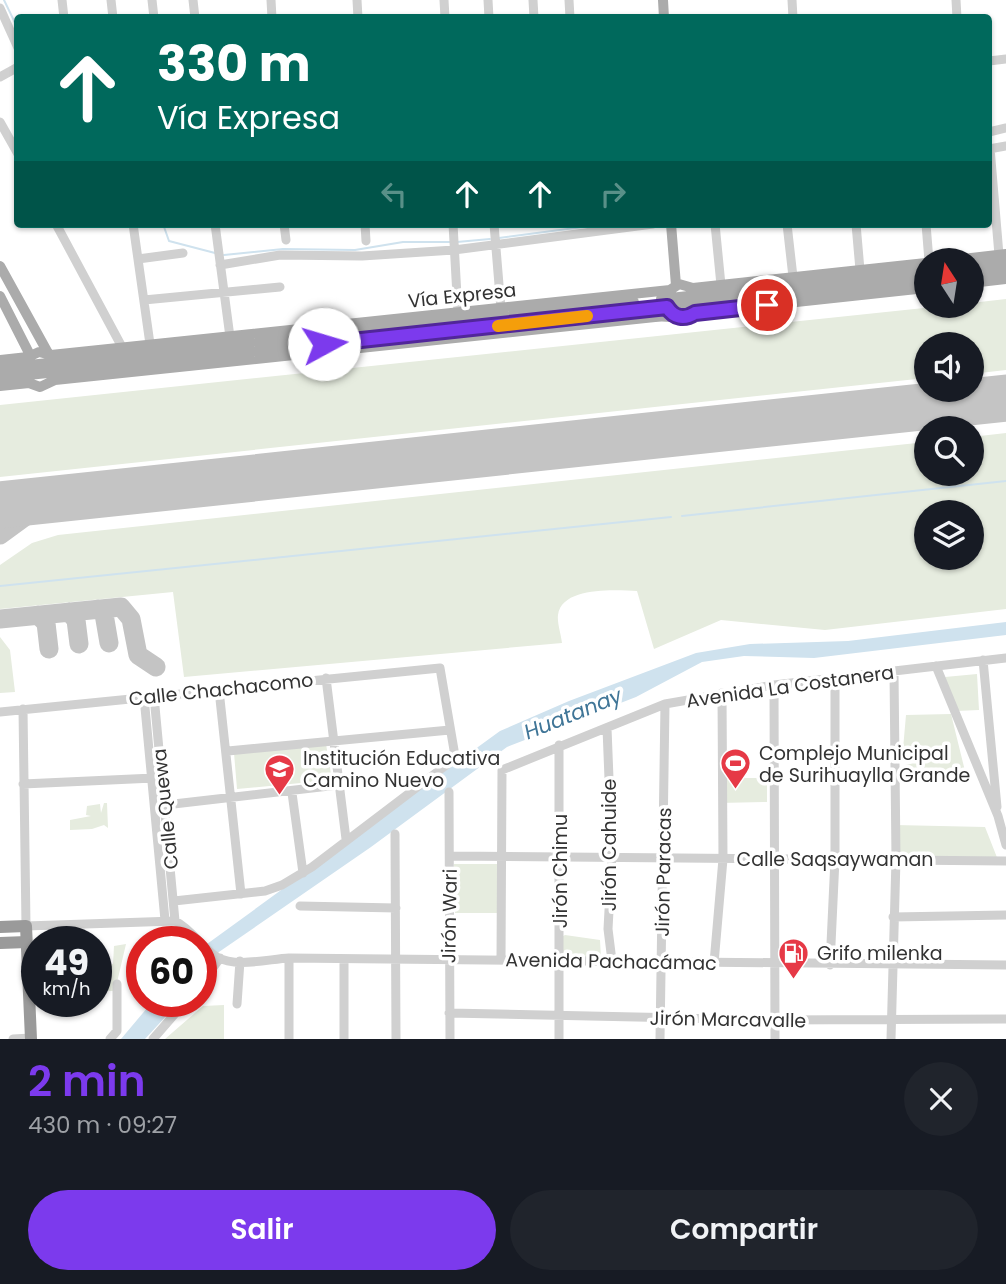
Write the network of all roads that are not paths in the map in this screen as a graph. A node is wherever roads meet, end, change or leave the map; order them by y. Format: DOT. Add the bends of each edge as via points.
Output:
graph roads {
  1 [pos="0,8"];
  2 [pos="14,39"];
  3 [pos="0,122"];
  4 [pos="14,146"];
  5 [pos="992,165"];
  6 [pos="58,228"];
  7 [pos="134,228"];
  8 [pos="215,228"];
  9 [pos="285,228"];
  10 [pos="365,228"];
  11 [pos="453,228"];
  12 [pos="494,228"];
  13 [pos="614,228"];
  14 [pos="674,228"];
  15 [pos="715,228"];
  16 [pos="787,228"];
  17 [pos="856,228"];
  18 [pos="926,228"];
  19 [pos="286,240"];
  20 [pos="496,240"];
  21 [pos="366,241"];
  22 [pos="454,244"];
  23 [pos="927,248"];
  24 [pos="183,253"];
  25 [pos="984,256"];
  26 [pos="219,257"];
  27 [pos="1004,258"];
  28 [pos="138,259"];
  29 [pos="984,262"];
  30 [pos="914,264"];
  31 [pos="901,265"];
  32 [pos="0,266"];
  33 [pos="860,270"];
  34 [pos="914,273"];
  35 [pos="984,275"];
  36 [pos="1006,275"];
  37 [pos="793,277"];
  38 [pos="914,280"];
  39 [pos="874,281"];
  40 [pos="984,282"];
  41 [pos="721,285"];
  42 [pos="281,287"];
  43 [pos="914,289"];
  44 [pos="904,290"];
  45 [pos="224,292"];
  46 [pos="0,296"];
  47 [pos="682,298"];
  48 [pos="144,300"];
  49 [pos="501,309"];
  50 [pos="458,314"];
  51 [pos="391,320"];
  52 [pos="324,327"];
  53 [pos="420,330"];
  54 [pos="230,337"];
  55 [pos="299,342"];
  56 [pos="150,344"];
  57 [pos="393,344"];
  58 [pos="122,347"];
  59 [pos="325,352"];
  60 [pos="0,360"];
  61 [pos="54,364"];
  62 [pos="27,367"];
  63 [pos="0,368"];
  64 [pos="0,378"];
  65 [pos="0,386"];
  66 [pos="1006,658"];
  67 [pos="983,660"];
  68 [pos="936,666"];
  69 [pos="894,672"];
  70 [pos="327,678"];
  71 [pos="835,678"];
  72 [pos="774,685"];
  73 [pos="219,690"];
  74 [pos="722,692"];
  75 [pos="154,696"];
  76 [pos="144,697"];
  77 [pos="665,704"];
  78 [pos="23,709"];
  79 [pos="0,712"];
  80 [pos="607,728"];
  81 [pos="450,730"];
  82 [pos="333,741"];
  83 [pos="559,745"];
  84 [pos="228,751"];
  85 [pos="162,777"];
  86 [pos="151,778"];
  87 [pos="23,784"];
  88 [pos="338,785"];
  89 [pos="449,792"];
  90 [pos="292,793"];
  91 [pos="233,796"];
  92 [pos="165,805"];
  93 [pos="1002,815"];
  94 [pos="395,834"];
  95 [pos="346,839"];
  96 [pos="1006,845"];
  97 [pos="612,855"];
  98 [pos="451,856"];
  99 [pos="502,857"];
  100 [pos="561,857"];
  101 [pos="664,857"];
  102 [pos="723,859"];
  103 [pos="774,859"];
  104 [pos="835,859"];
  105 [pos="897,859"];
  106 [pos="1006,861"];
  107 [pos="303,873"];
  108 [pos="242,894"];
  109 [pos="174,901"];
  110 [pos="300,906"];
  111 [pos="396,908"];
  112 [pos="1006,915"];
  113 [pos="893,917"];
  114 [pos="170,921"];
  115 [pos="21,926"];
  116 [pos="26,926"];
  117 [pos="0,927"];
  118 [pos="21,942"];
  119 [pos="0,943"];
  120 [pos="218,958"];
  121 [pos="289,958"];
  122 [pos="344,960"];
  123 [pos="396,960"];
  124 [pos="501,960"];
  125 [pos="240,961"];
  126 [pos="448,961"];
  127 [pos="612,961"];
  128 [pos="775,962"];
  129 [pos="559,963"];
  130 [pos="714,963"];
  131 [pos="660,964"];
  132 [pos="830,965"];
  133 [pos="893,965"];
  134 [pos="1006,965"];
  135 [pos="117,984"];
  136 [pos="237,1004"];
  137 [pos="449,1013"];
  138 [pos="560,1016"];
  139 [pos="30,1017"];
  140 [pos="172,1017"];
  141 [pos="661,1018"];
  142 [pos="1006,1019"];
  143 [pos="774,1020"];
  144 [pos="892,1021"];
  145 [pos="31,1038"];
  146 [pos="13,1039"];
  147 [pos="110,1039"];
  148 [pos="153,1039"];
  149 [pos="289,1039"];
  150 [pos="344,1039"];
  151 [pos="396,1039"];
  152 [pos="450,1039"];
  153 [pos="559,1039"];
  154 [pos="660,1039"];
  155 [pos="775,1039"];
  156 [pos="891,1039"];
  1 -- 2 [label="street"];
  3 -- 4 [label="street"];
  5 -- 27 [label="street"];
  6 -- 58 [label="street"];
  7 -- 28 [label="street"];
  8 -- 26 [label="street"];
  9 -- 19 [label="street"];
  10 -- 21 [label="street"];
  11 -- 22 [label="street"];
  12 -- 20 [label="street"];
  13 -- 20 [label="street"];
  14 -- 47 [label="main road"];
  15 -- 41 [label="street"];
  16 -- 37 [label="street"];
  17 -- 33 [label="street"];
  18 -- 23 [label="street"];
  20 -- 22 [label="street"];
  20 -- 49 [label="street"];
  22 -- 26 [label="street" via="362,256"];
  22 -- 50 [label="street"];
  24 -- 28 [label="street"];
  25 -- 27 [label="main road"];
  26 -- 45 [label="street"];
  27 -- 29 [label="main road"];
  28 -- 48 [label="street"];
  30 -- 31 [label="main road, Vía Expresa"];
  31 -- 33 [label="main road, Vía Expresa"];
  31 -- 39 [label="main road"];
  32 -- 61 [label="main road"];
  33 -- 37 [label="main road, Vía Expresa"];
  34 -- 39 [label="main road, Vía Expresa"];
  35 -- 36 [label="main road"];
  36 -- 40 [label="main road"];
  37 -- 41 [label="main road, Vía Expresa"];
  38 -- 39 [label="main road, Vía Expresa"];
  39 -- 44 [label="main road"];
  39 -- 47 [label="main road, Vía Expresa"];
  41 -- 47 [label="main road, Vía Expresa"];
  42 -- 45 [label="street"];
  43 -- 44 [label="main road, Vía Expresa"];
  44 -- 47 [label="main road, Vía Expresa"];
  45 -- 48 [label="street"];
  45 -- 54 [label="street"];
  46 -- 62 [label="main road"];
  47 -- 49 [label="main road, Vía Expresa"];
  47 -- 53 [label="main road, Vía Expresa"];
  47 -- 57 [label="main road, Vía Expresa"];
  48 -- 56 [label="street"];
  49 -- 50 [label="main road, Vía Expresa"];
  50 -- 51 [label="main road, Vía Expresa"];
  51 -- 52 [label="main road, Vía Expresa"];
  51 -- 53 [label="main road"];
  52 -- 54 [label="main road, Vía Expresa"];
  52 -- 55 [label="main road"];
  53 -- 55 [label="main road, Vía Expresa"];
  53 -- 57 [label="main road"];
  54 -- 56 [label="main road, Vía Expresa"];
  55 -- 59 [label="main road"];
  55 -- 61 [label="main road, Vía Expresa"];
  56 -- 58 [label="main road, Vía Expresa"];
  57 -- 59 [label="main road, Vía Expresa"];
  58 -- 61 [label="main road, Vía Expresa"];
  59 -- 61 [label="main road, Vía Expresa"];
  60 -- 62 [label="main road, Vía Expresa"];
  61 -- 62 [label="main road, Vía Expresa" via="39,352"];
  61 -- 62 [label="main road, Vía Expresa" via="40,387"];
  62 -- 63 [label="main road, Vía Expresa"];
  62 -- 64 [label="main road, Vía Expresa"];
  62 -- 65 [label="main road, Vía Expresa"];
  66 -- 67 [label="street, Avenida La Costanera"];
  67 -- 68 [label="street, Avenida La Costanera"];
  67 -- 93 [label="street"];
  68 -- 69 [label="street, Avenida La Costanera"];
  68 -- 93 [label="street"];
  69 -- 71 [label="street, Avenida La Costanera"];
  69 -- 105 [label="street"];
  70 -- 73 [label="street, Calle Chachacomo"];
  70 -- 81 [label="street, Calle Chachacomo" via="441,669"];
  70 -- 82 [label="street"];
  71 -- 72 [label="street, Avenida La Costanera"];
  71 -- 104 [label="street"];
  72 -- 74 [label="street, Avenida La Costanera"];
  72 -- 103 [label="street"];
  73 -- 75 [label="street, Calle Chachacomo"];
  73 -- 84 [label="street"];
  74 -- 77 [label="street, Avenida La Costanera"];
  74 -- 102 [label="street"];
  75 -- 76 [label="street, Calle Chachacomo"];
  75 -- 85 [label="street, Calle Quewa"];
  76 -- 78 [label="street, Calle Chachacomo"];
  76 -- 86 [label="street, Calle Quewa"];
  77 -- 80 [label="street, Avenida La Costanera"];
  77 -- 101 [label="street, Jirón Paracas"];
  78 -- 79 [label="street, Calle Chachacomo"];
  78 -- 87 [label="street"];
  80 -- 83 [label="street, Avenida La Costanera"];
  80 -- 97 [label="street, Jirón Cahuide"];
  81 -- 82 [label="street"];
  81 -- 95 [label="street" via="453,760"];
  82 -- 84 [label="street"];
  82 -- 88 [label="street"];
  83 -- 99 [label="street, Avenida La Costanera" via="502,770"];
  83 -- 100 [label="street, Jirón Chimu"];
  84 -- 91 [label="street"];
  85 -- 86 [label="street"];
  85 -- 92 [label="street, Calle Quewa"];
  86 -- 87 [label="street"];
  86 -- 114 [label="street, Calle Quewa"];
  87 -- 116 [label="street"];
  88 -- 90 [label="street"];
  88 -- 95 [label="street"];
  89 -- 98 [label="street, Jirón Wari"];
  90 -- 91 [label="street"];
  90 -- 107 [label="street"];
  91 -- 92 [label="street"];
  91 -- 108 [label="street"];
  92 -- 109 [label="street, Calle Quewa"];
  93 -- 96 [label="street"];
  94 -- 111 [label="street"];
  95 -- 107 [label="street"];
  97 -- 100 [label="street, Calle Saqsaywaman"];
  97 -- 101 [label="street, Calle Saqsaywaman"];
  97 -- 127 [label="street, Jirón Cahuide" via="608,929"];
  98 -- 99 [label="street, Calle Saqsaywaman"];
  98 -- 126 [label="street, Jirón Wari"];
  99 -- 100 [label="street, Calle Saqsaywaman"];
  99 -- 124 [label="street"];
  100 -- 129 [label="street, Jirón Chimu"];
  101 -- 102 [label="street, Calle Saqsaywaman"];
  101 -- 131 [label="street, Jirón Paracas"];
  102 -- 103 [label="street, Calle Saqsaywaman"];
  102 -- 130 [label="street"];
  103 -- 104 [label="street, Calle Saqsaywaman"];
  103 -- 128 [label="street"];
  104 -- 105 [label="street, Calle Saqsaywaman"];
  104 -- 132 [label="street"];
  105 -- 106 [label="street, Calle Saqsaywaman"];
  105 -- 113 [label="street"];
  107 -- 108 [label="street" via="274,889"];
  108 -- 109 [label="street"];
  109 -- 114 [label="street, Calle Quewa"];
  110 -- 111 [label="street"];
  111 -- 123 [label="street"];
  112 -- 113 [label="street"];
  113 -- 133 [label="street"];
  114 -- 116 [label="street"];
  114 -- 120 [label="street" via="188,928"];
  115 -- 117 [label="highway"];
  118 -- 119 [label="highway"];
  120 -- 125 [label="street, Avenida Pachacámac"];
  121 -- 122 [label="street, Avenida Pachacámac"];
  121 -- 125 [label="street, Avenida Pachacámac"];
  121 -- 149 [label="street"];
  122 -- 123 [label="street, Avenida Pachacámac"];
  122 -- 150 [label="street"];
  123 -- 126 [label="street, Avenida Pachacámac"];
  123 -- 151 [label="street"];
  124 -- 126 [label="street, Avenida Pachacámac"];
  124 -- 129 [label="street, Avenida Pachacámac"];
  125 -- 136 [label="street"];
  126 -- 137 [label="street, Jirón Wari"];
  127 -- 129 [label="street, Avenida Pachacámac"];
  127 -- 131 [label="street, Avenida Pachacámac"];
  128 -- 130 [label="street, Avenida Pachacámac"];
  128 -- 132 [label="street, Avenida Pachacámac"];
  128 -- 143 [label="street"];
  129 -- 138 [label="street, Jirón Chimu"];
  130 -- 131 [label="street, Avenida Pachacámac"];
  131 -- 141 [label="street, Jirón Paracas"];
  132 -- 133 [label="street, Avenida Pachacámac"];
  133 -- 134 [label="street, Avenida Pachacámac"];
  133 -- 144 [label="street"];
  135 -- 147 [label="street" via="117,1031"];
  137 -- 138 [label="street, Jirón Marcavalle"];
  137 -- 152 [label="street, Jirón Wari"];
  138 -- 141 [label="street, Jirón Marcavalle"];
  138 -- 153 [label="street, Jirón Chimu"];
  139 -- 145 [label="highway"];
  140 -- 148 [label="street"];
  141 -- 143 [label="street, Jirón Marcavalle"];
  141 -- 154 [label="street, Jirón Paracas"];
  142 -- 144 [label="street, Jirón Marcavalle"];
  143 -- 144 [label="street, Jirón Marcavalle"];
  143 -- 155 [label="street"];
  144 -- 156 [label="street"];
  145 -- 146 [label="street"];
}
